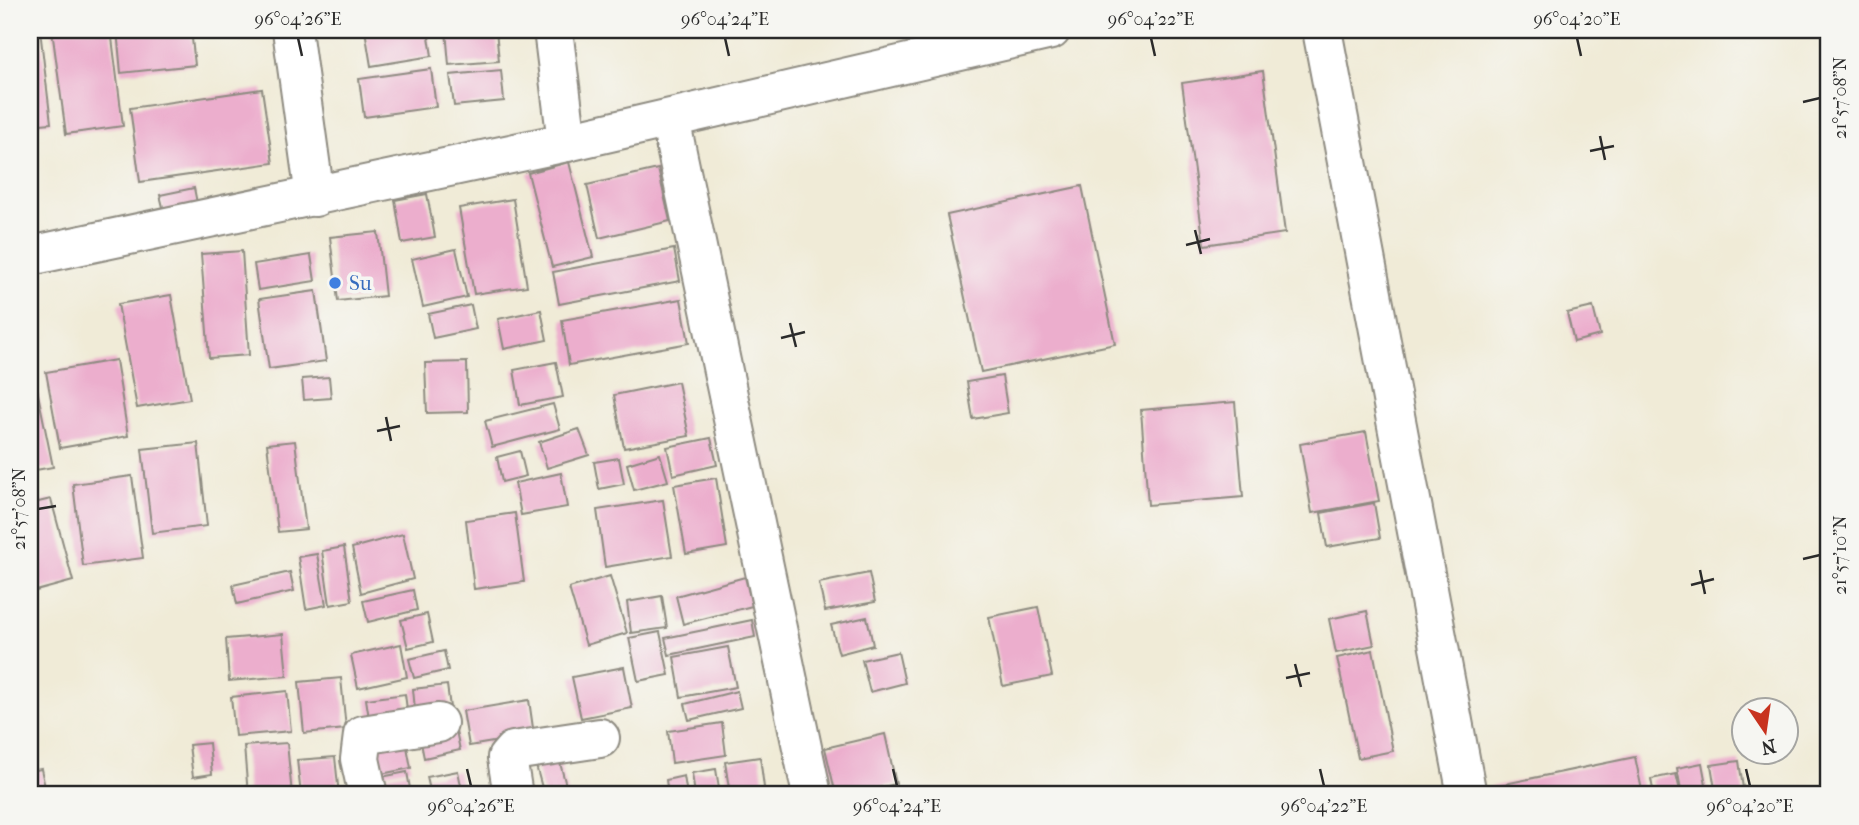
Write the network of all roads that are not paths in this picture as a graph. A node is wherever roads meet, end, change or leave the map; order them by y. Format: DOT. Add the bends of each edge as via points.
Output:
graph roads {
  1 [pos="292,30"];
  2 [pos="554,30"];
  3 [pos="1051,30"];
  4 [pos="1322,30"];
  5 [pos="670,119"];
  6 [pos="567,142"];
  7 [pos="315,197"];
  8 [pos="30,256"];
  9 [pos="438,723"];
  10 [pos="600,738"];
  11 [pos="368,795"];
  12 [pos="513,795"];
  13 [pos="812,795"];
  14 [pos="1467,795"];
  1 -- 7 [label="street"];
  2 -- 6 [label="street"];
  3 -- 5 [label="street"];
  4 -- 14 [label="street"];
  5 -- 6 [label="street"];
  5 -- 13 [label="street"];
  6 -- 7 [label="street"];
  7 -- 8 [label="street"];
  9 -- 11 [label="street" via="363,735 360,759"];
  10 -- 12 [label="street" via="513,751 507,758"];
}
